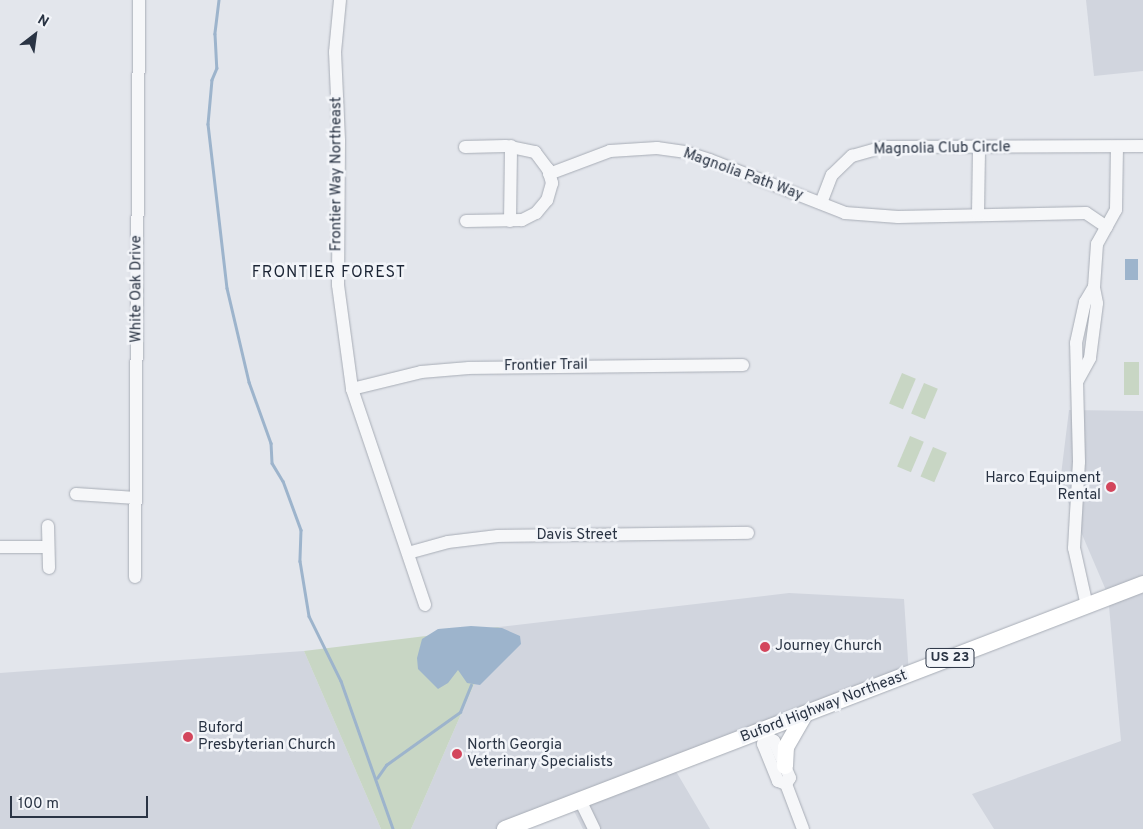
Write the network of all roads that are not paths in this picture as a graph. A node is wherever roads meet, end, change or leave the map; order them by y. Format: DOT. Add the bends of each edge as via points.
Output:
graph roads {
  1 [pos="139,0"];
  2 [pos="340,0"];
  3 [pos="511,146"];
  4 [pos="1143,146"];
  5 [pos="465,147"];
  6 [pos="979,147"];
  7 [pos="1117,147"];
  8 [pos="549,174"];
  9 [pos="821,203"];
  10 [pos="978,214"];
  11 [pos="510,220"];
  12 [pos="466,221"];
  13 [pos="1108,227"];
  14 [pos="1094,287"];
  15 [pos="1079,329"];
  16 [pos="1093,332"];
  17 [pos="743,365"];
  18 [pos="1078,380"];
  19 [pos="352,389"];
  20 [pos="76,494"];
  21 [pos="136,498"];
  22 [pos="48,526"];
  23 [pos="748,533"];
  24 [pos="0,547"];
  25 [pos="48,547"];
  26 [pos="408,553"];
  27 [pos="49,568"];
  28 [pos="135,577"];
  29 [pos="1143,584"];
  30 [pos="425,605"];
  31 [pos="1087,606"];
  32 [pos="805,714"];
  33 [pos="766,733"];
  34 [pos="785,766"];
  35 [pos="786,784"];
  36 [pos="580,800"];
  37 [pos="506,829"];
  38 [pos="594,829"];
  39 [pos="803,829"];
  1 -- 21 [label="street, White Oak Drive"];
  2 -- 19 [label="street, Frontier Way Northeast" via="335,52 339,141 338,285"];
  3 -- 5 [label="street"];
  3 -- 8 [label="street" via="535,152"];
  3 -- 11 [label="street"];
  4 -- 7 [label="street, Magnolia Club Circle"];
  6 -- 7 [label="street, Magnolia Club Circle"];
  6 -- 9 [label="street, Magnolia Club Circle" via="883,148 852,156 832,175"];
  6 -- 10 [label="street"];
  7 -- 13 [label="street" via="1116,210"];
  8 -- 9 [label="street, Magnolia Path Way" via="610,151 657,148 710,160"];
  8 -- 11 [label="street" via="552,183 547,200 536,213 522,220"];
  9 -- 10 [label="street" via="845,213 898,216"];
  10 -- 13 [label="street" via="1086,213"];
  11 -- 12 [label="street"];
  13 -- 14 [label="street" via="1097,244"];
  14 -- 15 [label="street" via="1085,302"];
  14 -- 16 [label="street" via="1097,303"];
  15 -- 16 [label="street"];
  15 -- 18 [label="street" via="1076,343"];
  16 -- 18 [label="street" via="1090,358"];
  17 -- 19 [label="street, Frontier Trail" via="469,368 421,372"];
  18 -- 31 [label="street" via="1079,462 1074,548"];
  19 -- 26 [label="street, Frontier Way Northeast"];
  20 -- 21 [label="street"];
  21 -- 28 [label="street, White Oak Drive"];
  22 -- 25 [label="street"];
  23 -- 26 [label="street, Davis Street" via="498,536 448,542"];
  24 -- 25 [label="street"];
  25 -- 27 [label="street"];
  26 -- 30 [label="street, Frontier Way Northeast"];
  29 -- 31 [label="main road, Buford Highway Northeast / US 23"];
  31 -- 32 [label="main road, Buford Highway Northeast / US 23"];
  32 -- 33 [label="main road, Buford Highway Northeast / US 23"];
  32 -- 34 [label="main road" via="786,747"];
  33 -- 34 [label="street" via="774,741"];
  33 -- 35 [label="street" via="763,744 778,781"];
  33 -- 36 [label="main road, Buford Highway Northeast / US 23"];
  34 -- 35 [label="street" via="790,778"];
  35 -- 39 [label="street"];
  36 -- 37 [label="main road, Buford Highway Northeast / US 23"];
  36 -- 38 [label="street"];
}
